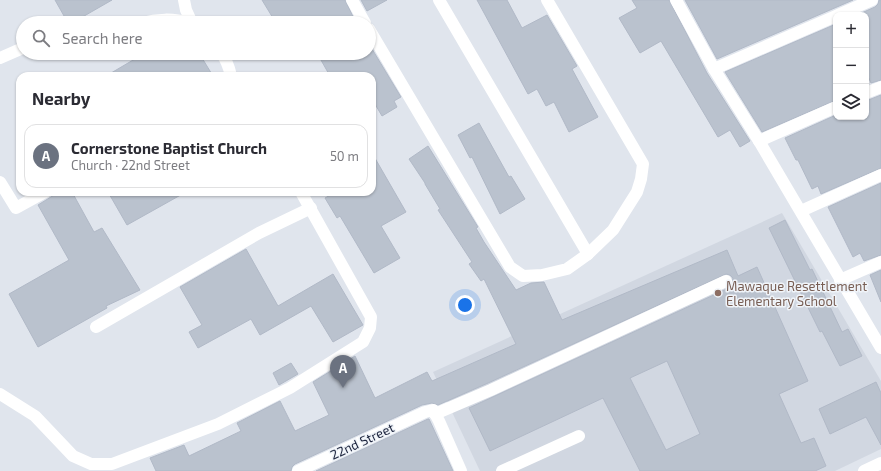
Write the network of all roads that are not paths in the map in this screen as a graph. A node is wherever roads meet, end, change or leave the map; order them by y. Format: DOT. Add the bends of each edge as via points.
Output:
graph roads {
  1 [pos="184,0"];
  2 [pos="352,0"];
  3 [pos="439,0"];
  4 [pos="547,0"];
  5 [pos="872,0"];
  6 [pos="679,1"];
  7 [pos="844,12"];
  8 [pos="189,16"];
  9 [pos="361,16"];
  10 [pos="833,17"];
  11 [pos="376,41"];
  12 [pos="16,50"];
  13 [pos="0,58"];
  14 [pos="226,60"];
  15 [pos="714,69"];
  16 [pos="230,72"];
  17 [pos="881,87"];
  18 [pos="869,92"];
  19 [pos="833,108"];
  20 [pos="759,141"];
  21 [pos="881,175"];
  22 [pos="0,182"];
  23 [pos="38,196"];
  24 [pos="304,196"];
  25 [pos="311,208"];
  26 [pos="801,211"];
  27 [pos="588,254"];
  28 [pos="881,262"];
  29 [pos="840,280"];
  30 [pos="726,281"];
  31 [pos="96,327"];
  32 [pos="880,345"];
  33 [pos="0,394"];
  34 [pos="430,413"];
  35 [pos="579,436"];
  36 [pos="881,463"];
  37 [pos="298,471"];
  38 [pos="461,471"];
  39 [pos="502,471"];
  40 [pos="864,471"];
  1 -- 8 [label="street"];
  2 -- 9 [label="street"];
  3 -- 27 [label="street"];
  4 -- 27 [label="street" via="643,164 641,179 633,198 613,230"];
  5 -- 7 [label="street"];
  6 -- 15 [label="street"];
  10 -- 15 [label="street"];
  11 -- 27 [label="street" via="510,267 523,276 542,275 567,269"];
  12 -- 13 [label="street"];
  14 -- 16 [label="street"];
  15 -- 20 [label="street"];
  17 -- 18 [label="street"];
  19 -- 20 [label="street"];
  20 -- 26 [label="street"];
  21 -- 26 [label="street"];
  22 -- 23 [label="street" via="16,208"];
  24 -- 25 [label="street"];
  25 -- 31 [label="street" via="259,233"];
  25 -- 33 [label="street" via="371,317 370,328 363,342 290,388 218,424 112,464 91,464 73,456 35,416"];
  26 -- 29 [label="street"];
  28 -- 29 [label="street"];
  29 -- 32 [label="street"];
  30 -- 34 [label="street, 22nd Street" via="491,390"];
  34 -- 37 [label="street, 22nd Street"];
  34 -- 38 [label="street"];
  35 -- 39 [label="street"];
  36 -- 40 [label="street"];
}
